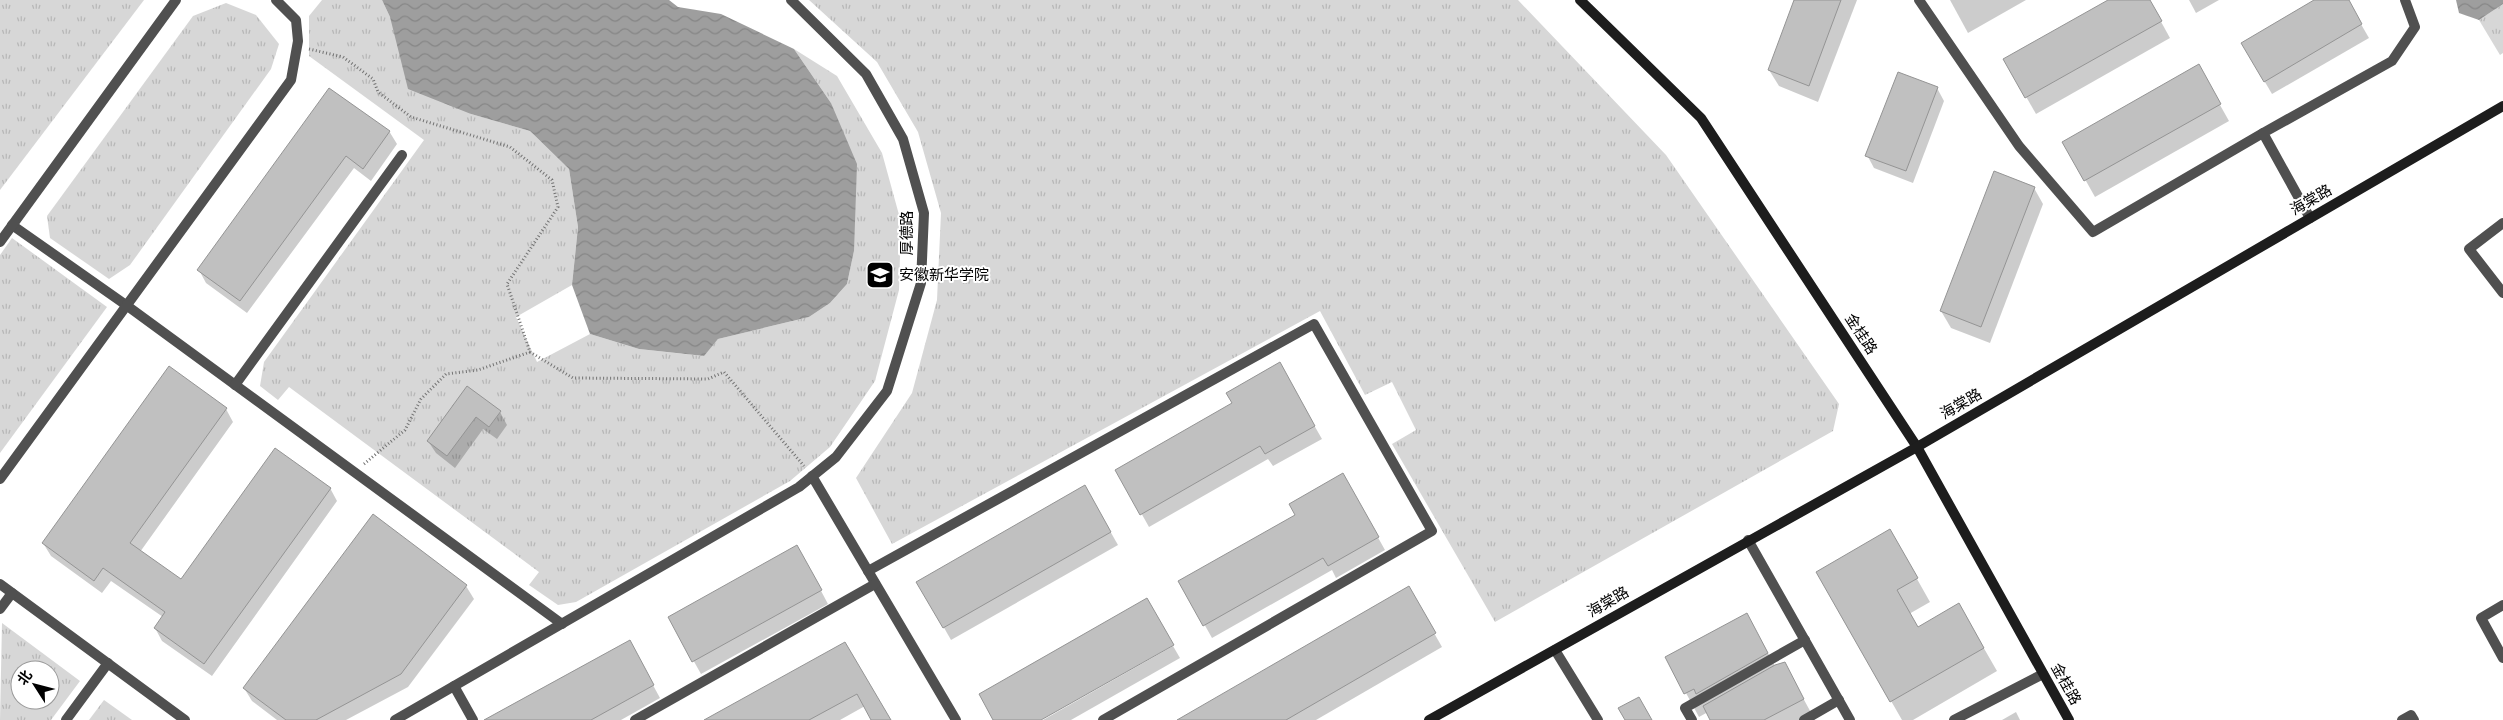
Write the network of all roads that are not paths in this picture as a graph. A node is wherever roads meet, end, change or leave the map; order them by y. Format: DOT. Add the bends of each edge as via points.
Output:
graph roads {
  1 [pos="176,0"];
  2 [pos="276,0"];
  3 [pos="790,0"];
  4 [pos="1580,0"];
  5 [pos="1919,0"];
  6 [pos="2405,0"];
  7 [pos="2503,106"];
  8 [pos="2263,133"];
  9 [pos="402,155"];
  10 [pos="2310,218"];
  11 [pos="2503,223"];
  12 [pos="12,225"];
  13 [pos="0,242"];
  14 [pos="2503,293"];
  15 [pos="126,305"];
  16 [pos="235,385"];
  17 [pos="1917,447"];
  18 [pos="812,476"];
  19 [pos="0,479"];
  20 [pos="1748,540"];
  21 [pos="868,571"];
  22 [pos="0,584"];
  23 [pos="875,584"];
  24 [pos="12,593"];
  25 [pos="2503,605"];
  26 [pos="0,610"];
  27 [pos="562,624"];
  28 [pos="1805,640"];
  29 [pos="1555,650"];
  30 [pos="2503,658"];
  31 [pos="108,663"];
  32 [pos="2043,674"];
  33 [pos="454,686"];
  34 [pos="1839,700"];
  35 [pos="66,720"];
  36 [pos="185,720"];
  37 [pos="395,720"];
  38 [pos="473,720"];
  39 [pos="635,720"];
  40 [pos="956,720"];
  41 [pos="1103,720"];
  42 [pos="1429,720"];
  43 [pos="1597,720"];
  44 [pos="1692,720"];
  45 [pos="1804,720"];
  46 [pos="1850,720"];
  47 [pos="1954,720"];
  48 [pos="2069,720"];
  49 [pos="2402,720"];
  50 [pos="2414,720"];
  1 -- 12 [label="lane"];
  2 -- 15 [label="lane" via="296,20 297,46 291,80"];
  3 -- 18 [label="lane, 厚德路" via="866,74 903,140 924,213 921,283 887,391 836,457"];
  4 -- 17 [label="street, 金桂路" via="1701,118"];
  5 -- 8 [label="lane" via="2019,146 2093,232"];
  6 -- 8 [label="lane" via="2415,27 2392,61"];
  7 -- 10 [label="street, 海棠路"];
  8 -- 10 [label="lane"];
  9 -- 16 [label="lane"];
  10 -- 17 [label="street, 海棠路"];
  11 -- 14 [label="lane" via="2469,250"];
  12 -- 13 [label="lane"];
  12 -- 15 [label="lane"];
  15 -- 16 [label="lane"];
  15 -- 19 [label="lane"];
  16 -- 27 [label="lane"];
  17 -- 20 [label="street, 海棠路"];
  17 -- 32 [label="street, 金桂路"];
  18 -- 21 [label="lane"];
  18 -- 27 [label="lane, 厚德路" via="799,487"];
  20 -- 28 [label="lane"];
  20 -- 29 [label="street, 海棠路"];
  21 -- 23 [label="lane"];
  21 -- 41 [label="lane" via="1314,324 1432,531"];
  22 -- 24 [label="lane"];
  23 -- 39 [label="lane"];
  23 -- 40 [label="lane"];
  24 -- 26 [label="lane"];
  24 -- 31 [label="lane"];
  25 -- 30 [label="lane" via="2481,618"];
  27 -- 33 [label="lane, 厚德路"];
  28 -- 34 [label="lane"];
  28 -- 44 [label="lane" via="1685,708"];
  29 -- 42 [label="street, 海棠路"];
  29 -- 43 [label="lane"];
  31 -- 35 [label="lane"];
  31 -- 36 [label="lane"];
  32 -- 47 [label="lane"];
  32 -- 48 [label="street, 金桂路"];
  33 -- 37 [label="lane, 厚德路"];
  33 -- 38 [label="lane"];
  34 -- 45 [label="lane"];
  34 -- 46 [label="lane"];
  49 -- 50 [label="lane" via="2411,715"];
}
